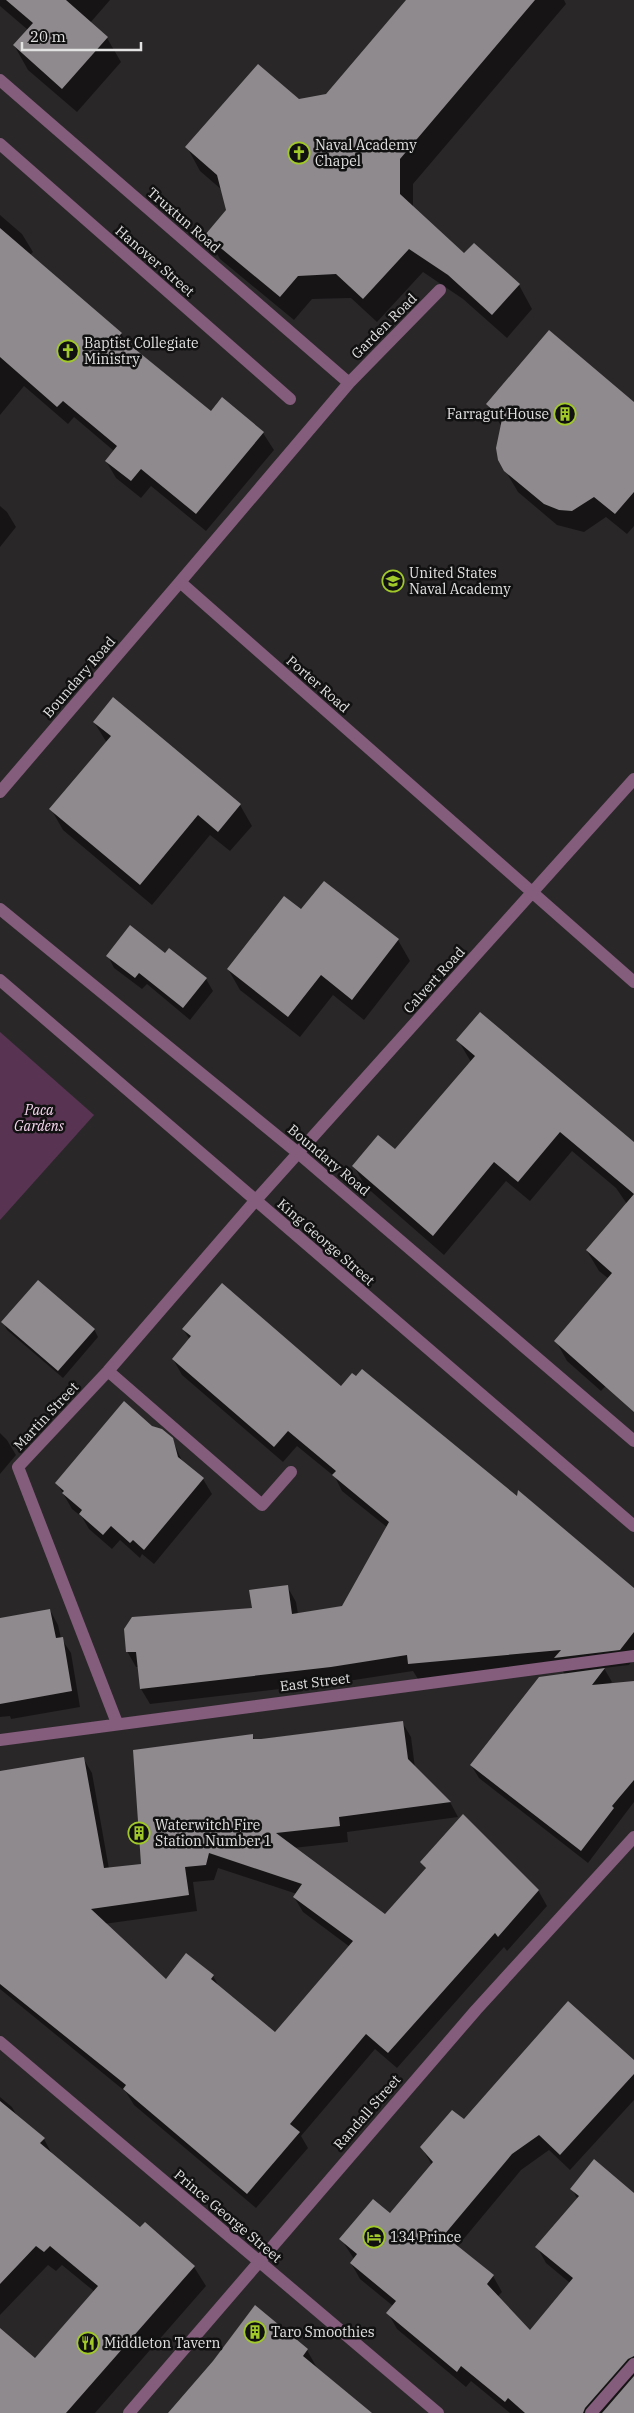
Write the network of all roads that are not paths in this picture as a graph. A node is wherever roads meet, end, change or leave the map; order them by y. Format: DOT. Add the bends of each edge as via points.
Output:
graph roads {
  1 [pos="0,80"];
  2 [pos="0,144"];
  3 [pos="440,290"];
  4 [pos="349,383"];
  5 [pos="290,399"];
  6 [pos="180,582"];
  7 [pos="634,779"];
  8 [pos="0,792"];
  9 [pos="532,893"];
  10 [pos="0,909"];
  11 [pos="0,980"];
  12 [pos="634,982"];
  13 [pos="298,1153"];
  14 [pos="255,1201"];
  15 [pos="108,1371"];
  16 [pos="634,1441"];
  17 [pos="291,1472"];
  18 [pos="634,1526"];
  19 [pos="634,1656"];
  20 [pos="116,1723"];
  21 [pos="0,1740"];
  22 [pos="634,1837"];
  23 [pos="0,2042"];
  24 [pos="258,2262"];
  25 [pos="634,2364"];
  26 [pos="129,2413"];
  27 [pos="438,2413"];
  28 [pos="591,2413"];
  1 -- 4 [label="street, Truxtun Road"];
  2 -- 5 [label="street, Hanover Street"];
  3 -- 4 [label="street, Garden Road"];
  4 -- 6 [label="street"];
  6 -- 8 [label="street, Boundary Road"];
  6 -- 9 [label="street, Porter Road"];
  7 -- 9 [label="street, Calvert Road"];
  9 -- 12 [label="street, Porter Road"];
  9 -- 13 [label="street, Calvert Road"];
  10 -- 13 [label="street, Boundary Road"];
  11 -- 14 [label="street, King George Street"];
  13 -- 14 [label="street, Calvert Road"];
  13 -- 16 [label="street, Boundary Road"];
  14 -- 15 [label="street, Martin Street"];
  14 -- 18 [label="street, King George Street"];
  15 -- 17 [label="street" via="262,1505"];
  15 -- 20 [label="street, Martin Street" via="18,1468"];
  19 -- 20 [label="street, East Street"];
  20 -- 21 [label="street, East Street"];
  22 -- 24 [label="street, Randall Street" via="476,2010"];
  23 -- 24 [label="street, Prince George Street"];
  24 -- 26 [label="street, Randall Street"];
  24 -- 27 [label="street, Prince George Street"];
  25 -- 28 [label="street"];
}
